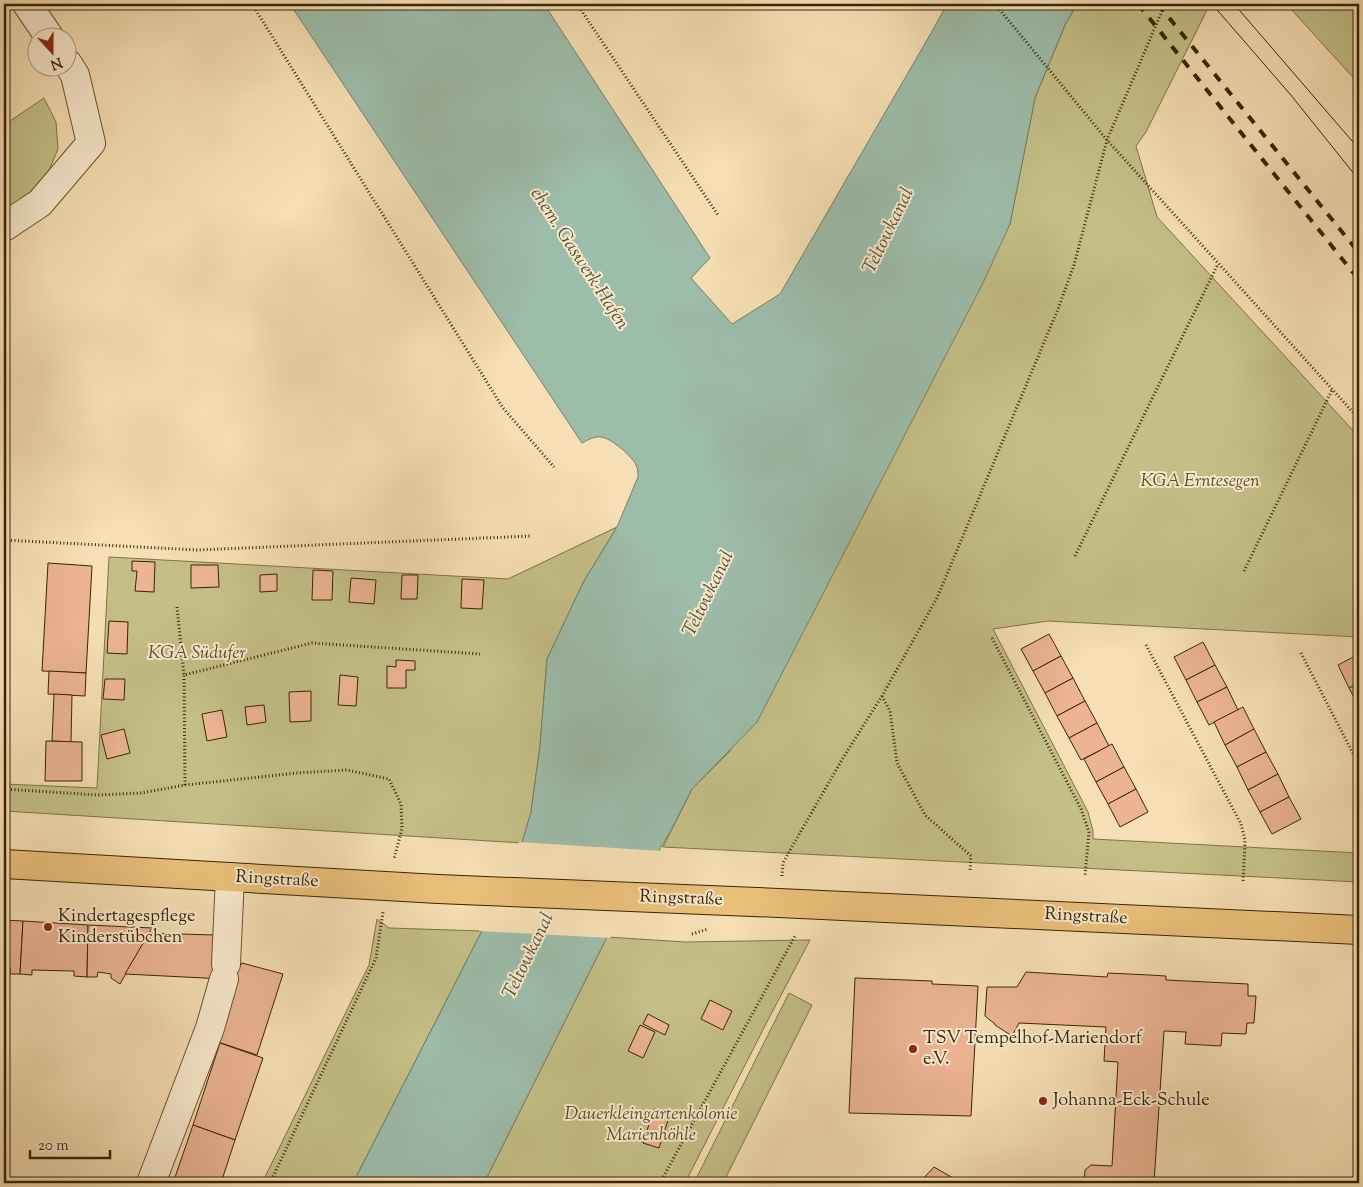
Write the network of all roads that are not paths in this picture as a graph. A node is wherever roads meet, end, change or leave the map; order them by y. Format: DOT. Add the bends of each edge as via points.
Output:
graph roads {
  1 [pos="27,4"];
  2 [pos="43,28"];
  3 [pos="76,78"];
  4 [pos="4,227"];
  5 [pos="4,864"];
  6 [pos="230,877"];
  7 [pos="1359,930"];
  8 [pos="151,1183"];
  1 -- 2 [label="lane"];
  3 -- 4 [label="lane" via="91,143 40,203"];
  5 -- 6 [label="main road, Ringstraße"];
  6 -- 7 [label="main road, Ringstraße"];
  6 -- 8 [label="lane" via="225,972 210,1028"];
}
